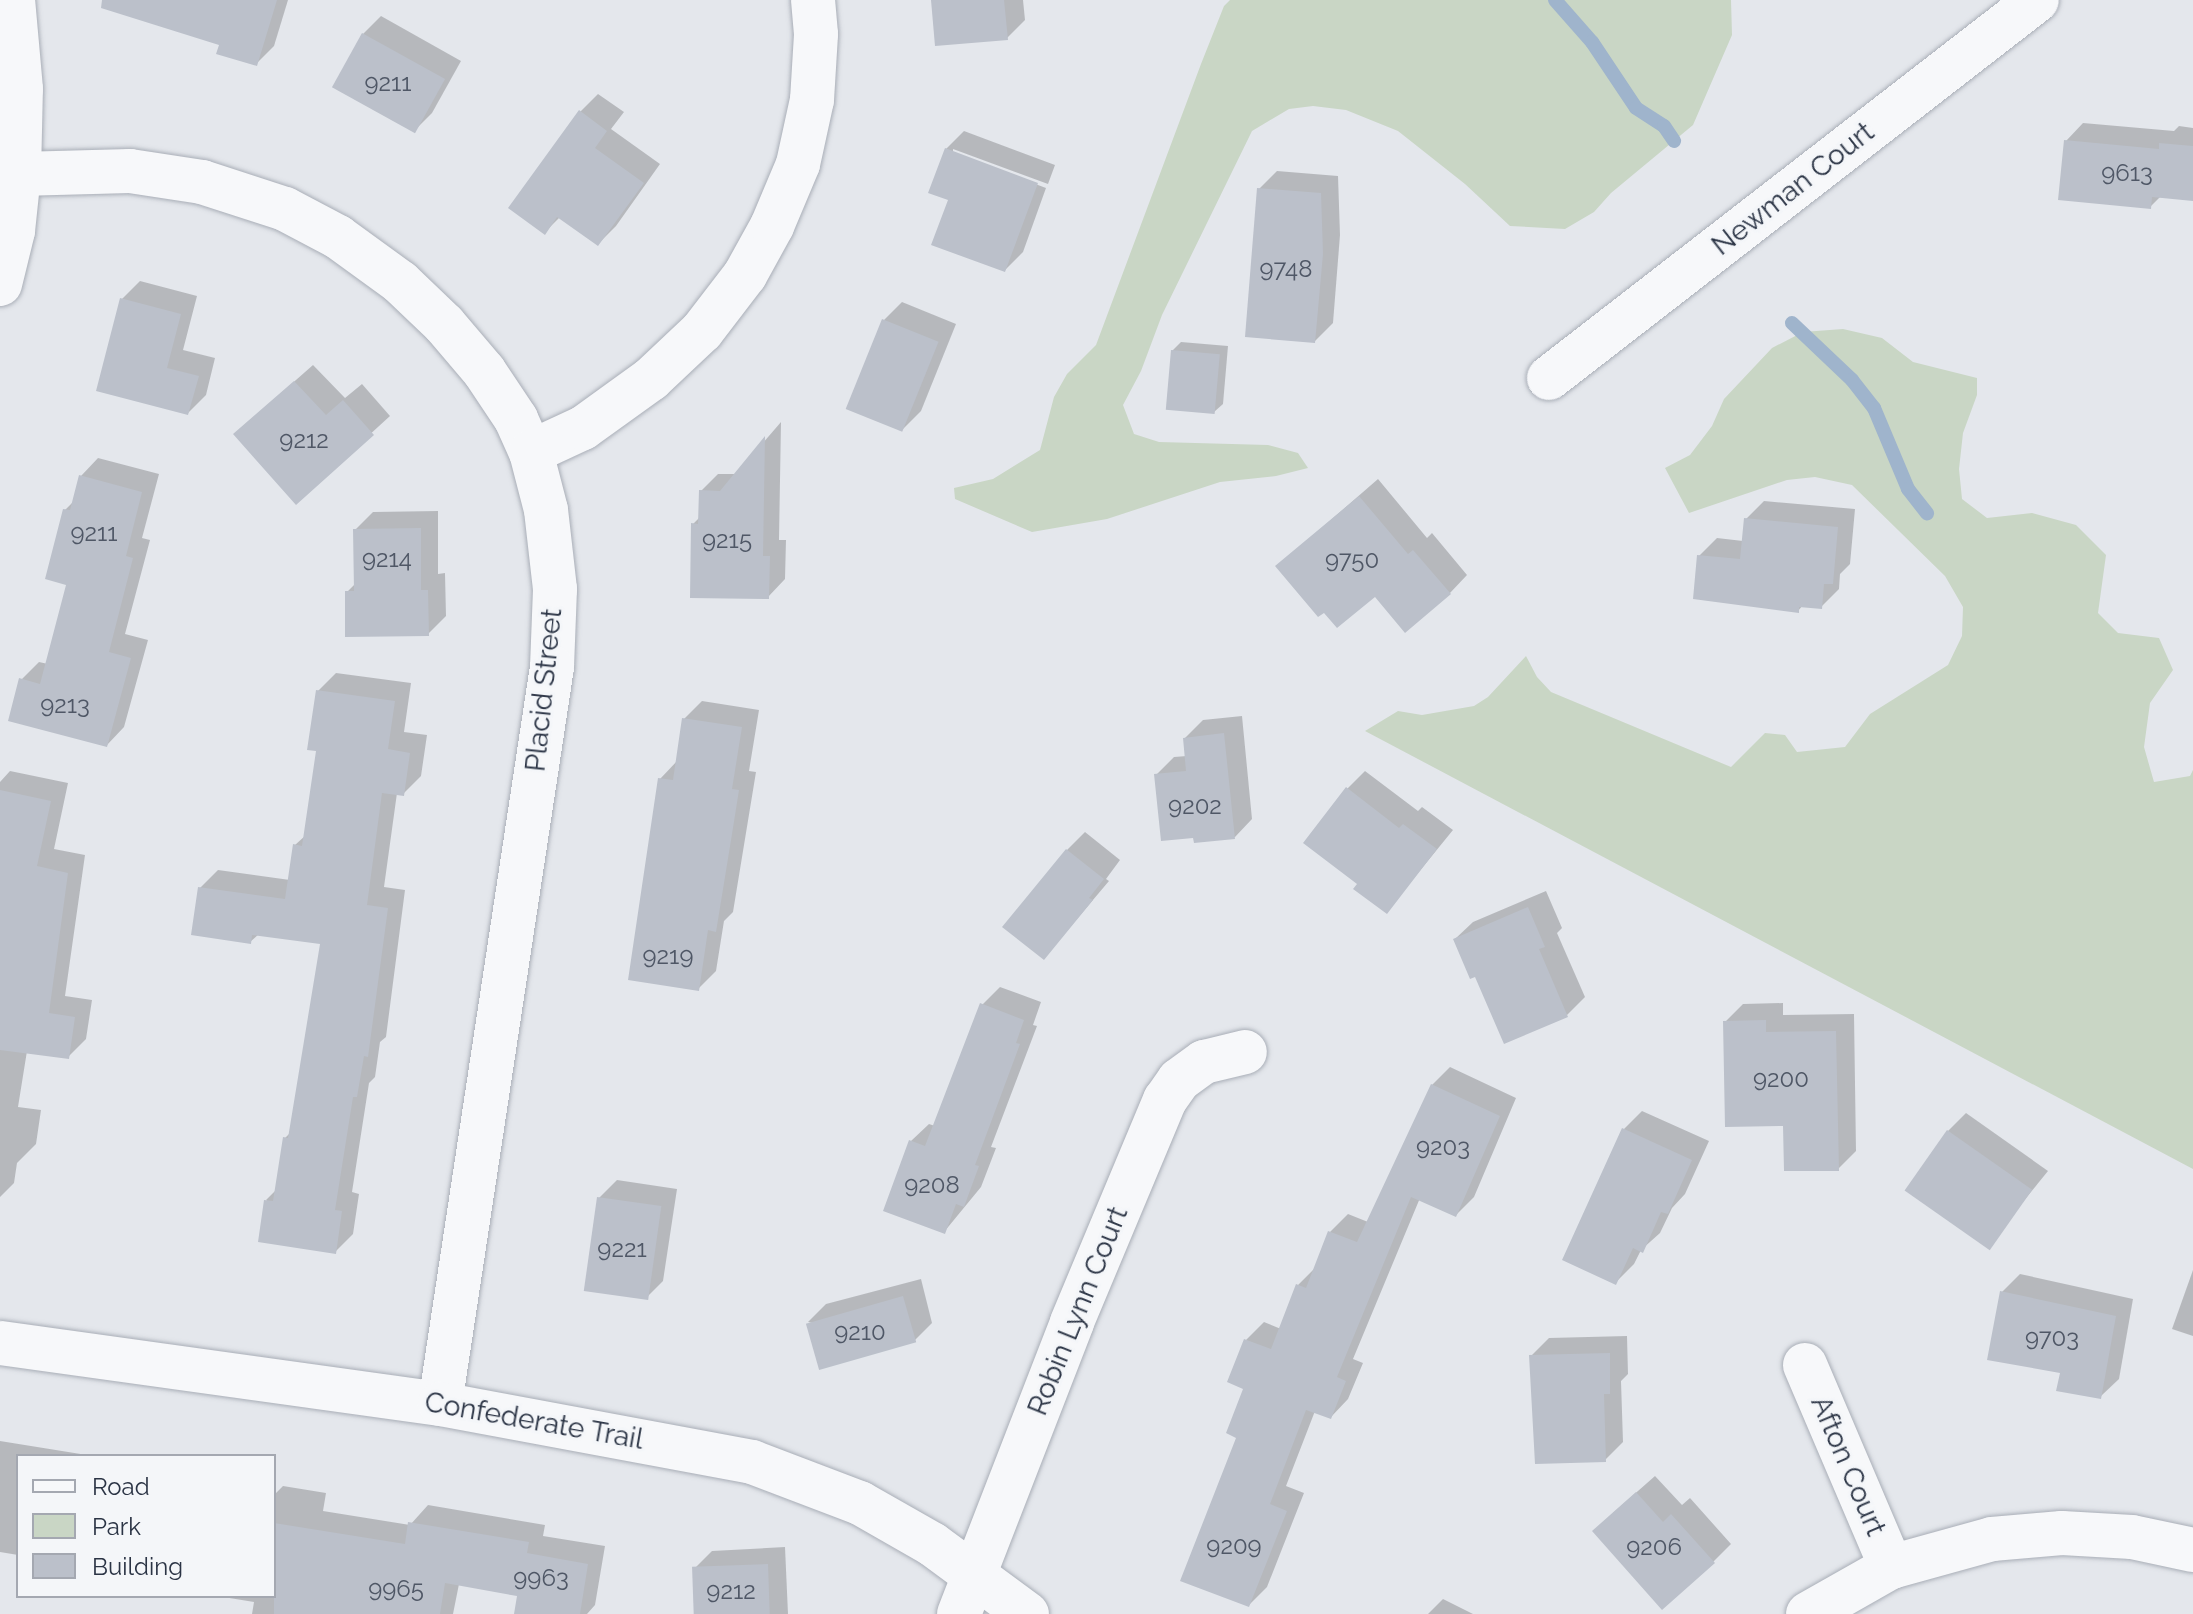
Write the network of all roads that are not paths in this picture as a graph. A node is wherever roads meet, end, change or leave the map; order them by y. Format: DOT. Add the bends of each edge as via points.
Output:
graph roads {
  1 [pos="13,0"];
  2 [pos="813,0"];
  3 [pos="2037,0"];
  4 [pos="19,174"];
  5 [pos="0,284"];
  6 [pos="1549,378"];
  7 [pos="531,452"];
  8 [pos="1245,1052"];
  9 [pos="0,1343"];
  10 [pos="1805,1365"];
  11 [pos="440,1404"];
  12 [pos="2193,1550"];
  13 [pos="1891,1567"];
  14 [pos="975,1574"];
  15 [pos="959,1614"];
  16 [pos="1027,1614"];
  17 [pos="1808,1614"];
  1 -- 4 [label="street" via="21,89"];
  2 -- 7 [label="street" via="812,100 798,164 745,275 702,331 651,379 583,428"];
  3 -- 6 [label="street, Newman Court"];
  4 -- 5 [label="street"];
  4 -- 7 [label="street, Placid Street" via="130,171 202,182 285,209 338,237 400,282 444,324 484,371"];
  7 -- 11 [label="street, Placid Street" via="546,510 555,589 552,667"];
  8 -- 14 [label="street, Robin Lynn Court" via="1204,1062 1179,1080 1165,1100"];
  9 -- 11 [label="street, Confederate Trail"];
  10 -- 13 [label="street, Afton Court"];
  11 -- 14 [label="street, Confederate Trail" via="752,1462 860,1503"];
  12 -- 13 [label="street" via="2132,1537 2062,1533 1992,1539"];
  13 -- 17 [label="street"];
  14 -- 15 [label="street, Robin Lynn Court"];
  14 -- 16 [label="street, Confederate Trail"];
}
